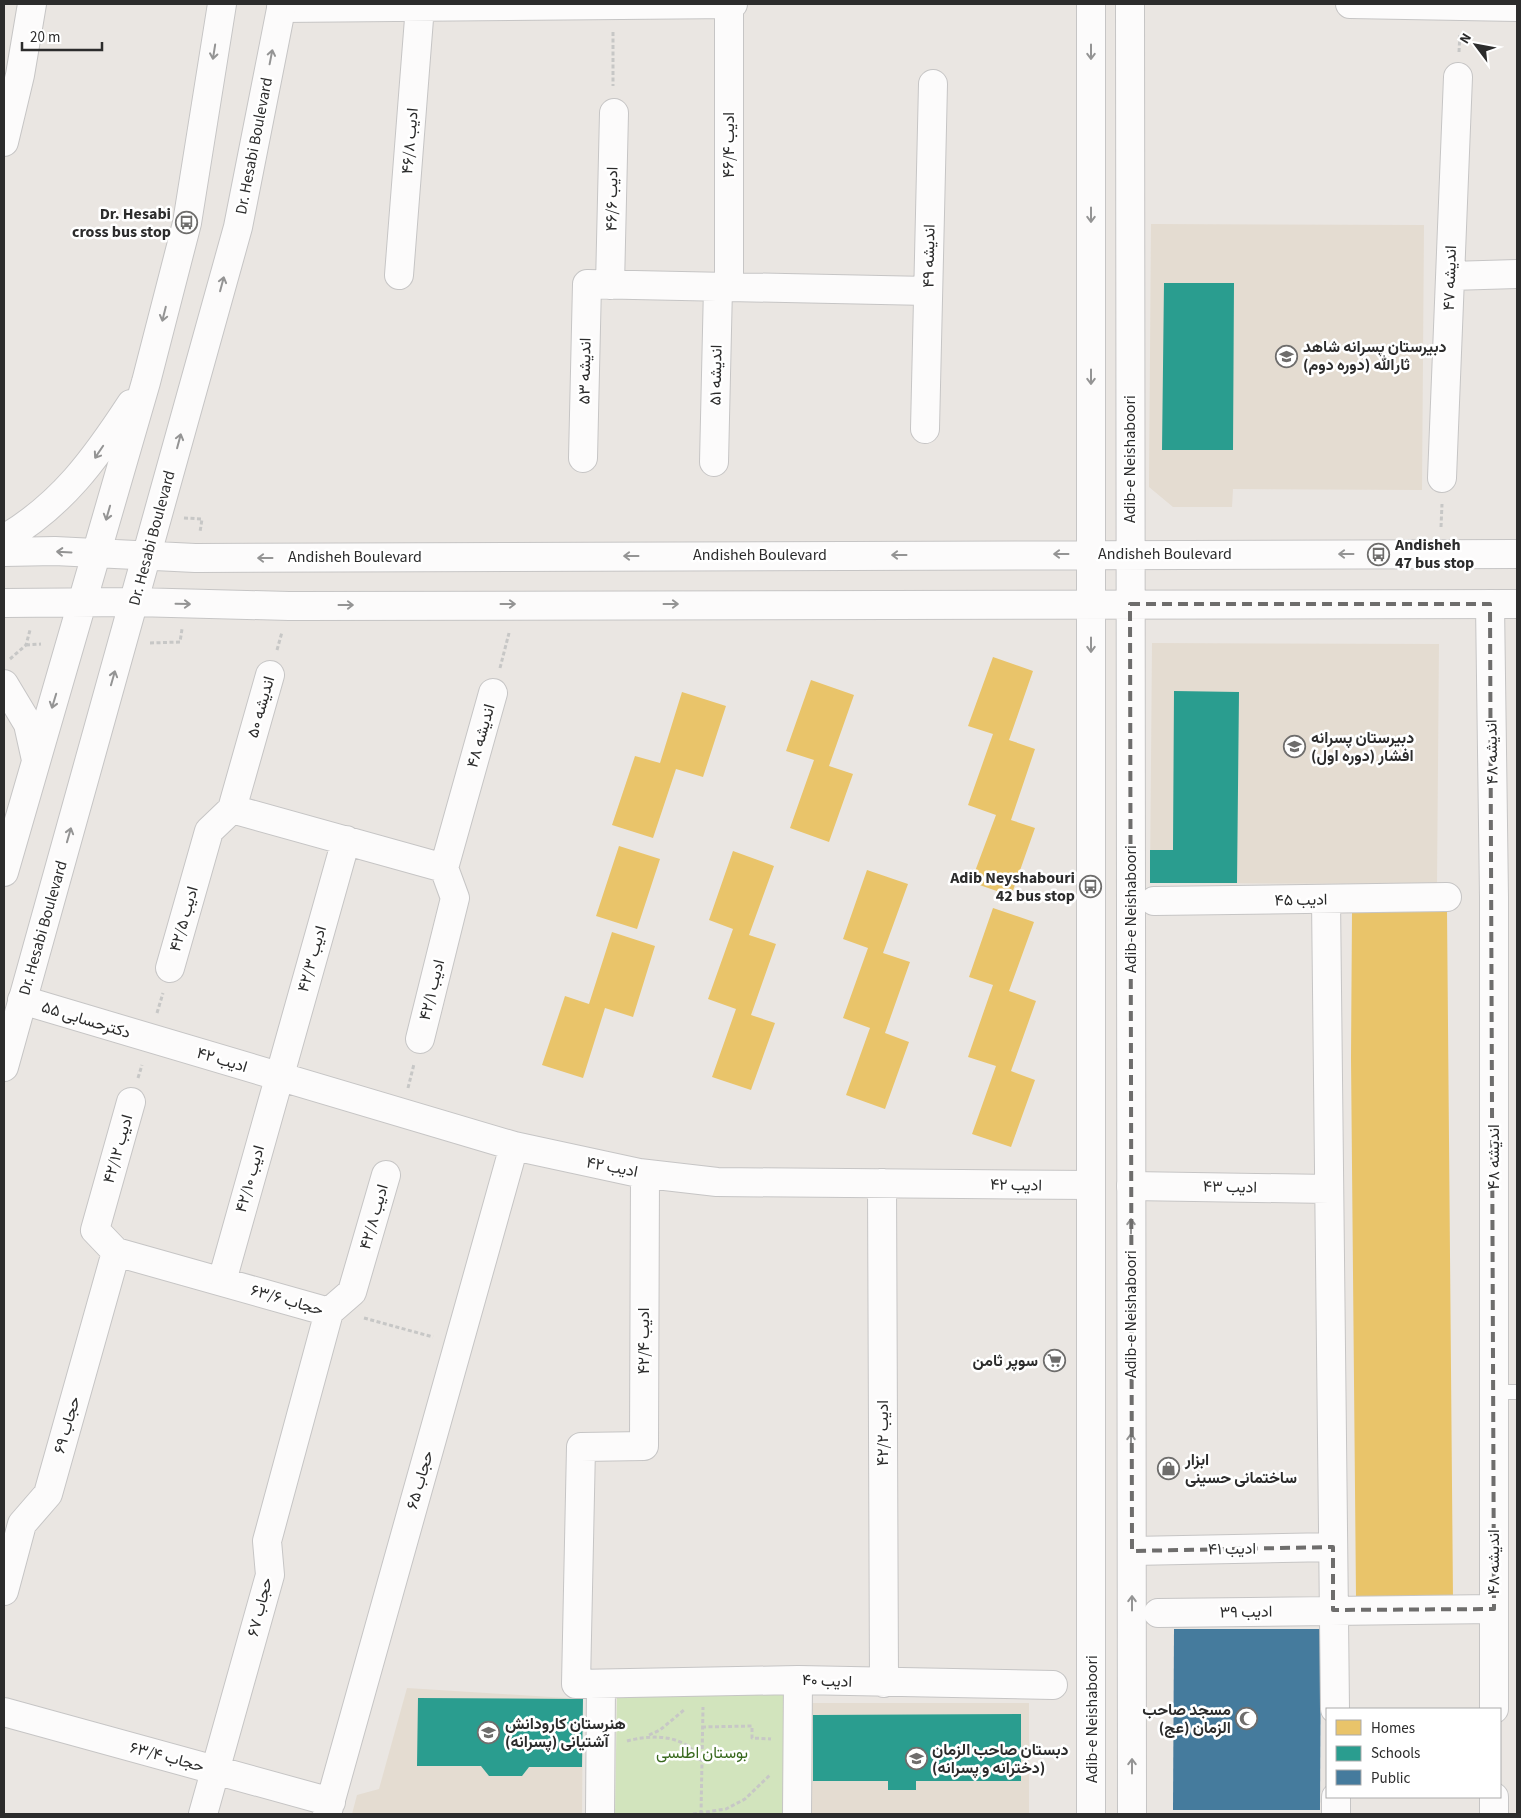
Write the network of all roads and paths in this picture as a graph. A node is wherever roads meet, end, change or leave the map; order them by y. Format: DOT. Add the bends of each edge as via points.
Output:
graph roads {
  1 [pos="32,4"];
  2 [pos="222,4"];
  3 [pos="729,4"];
  4 [pos="733,4"];
  5 [pos="1091,4"];
  6 [pos="1130,4"];
  7 [pos="1350,4"];
  8 [pos="612,5"];
  9 [pos="281,6"];
  10 [pos="420,6"];
  11 [pos="1461,6"];
  12 [pos="1517,7"];
  13 [pos="1458,77"];
  14 [pos="933,84"];
  15 [pos="614,113"];
  16 [pos="4,142"];
  17 [pos="1517,274"];
  18 [pos="399,275"];
  19 [pos="1450,276"];
  20 [pos="598,285"];
  21 [pos="724,287"];
  22 [pos="928,291"];
  23 [pos="146,382"];
  24 [pos="925,429"];
  25 [pos="584,458"];
  26 [pos="714,462"];
  27 [pos="1442,478"];
  28 [pos="4,539"];
  29 [pos="4,552"];
  30 [pos="96,553"];
  31 [pos="1091,554"];
  32 [pos="1130,554"];
  33 [pos="1441,554"];
  34 [pos="1517,554"];
  35 [pos="147,556"];
  36 [pos="134,602"];
  37 [pos="4,603"];
  38 [pos="83,604"];
  39 [pos="517,604"];
  40 [pos="1091,604"];
  41 [pos="1130,604"];
  42 [pos="1490,604"];
  43 [pos="1517,604"];
  44 [pos="289,606"];
  45 [pos="26,645"];
  46 [pos="4,664"];
  47 [pos="270,675"];
  48 [pos="4,684"];
  49 [pos="493,693"];
  50 [pos="36,760"];
  51 [pos="232,809"];
  52 [pos="346,840"];
  53 [pos="444,868"];
  54 [pos="4,872"];
  55 [pos="1447,898"];
  56 [pos="1326,900"];
  57 [pos="1154,901"];
  58 [pos="170,968"];
  59 [pos="22,1000"];
  60 [pos="150,1039"];
  61 [pos="420,1039"];
  62 [pos="4,1067"];
  63 [pos="279,1077"];
  64 [pos="131,1102"];
  65 [pos="402,1113"];
  66 [pos="514,1146"];
  67 [pos="645,1174"];
  68 [pos="386,1175"];
  69 [pos="882,1183"];
  70 [pos="1091,1185"];
  71 [pos="1131,1186"];
  72 [pos="1329,1189"];
  73 [pos="116,1252"];
  74 [pos="222,1281"];
  75 [pos="329,1312"];
  76 [pos="458,1344"];
  77 [pos="1506,1392"];
  78 [pos="581,1447"];
  79 [pos="1333,1547"];
  80 [pos="1132,1551"];
  81 [pos="4,1591"];
  82 [pos="1494,1609"];
  83 [pos="1333,1610"];
  84 [pos="1158,1613"];
  85 [pos="798,1680"];
  86 [pos="703,1681"];
  87 [pos="884,1683"];
  88 [pos="601,1684"];
  89 [pos="1053,1686"];
  90 [pos="1335,1708"];
  91 [pos="1494,1708"];
  92 [pos="4,1712"];
  93 [pos="798,1722"];
  94 [pos="702,1727"];
  95 [pos="647,1736"];
  96 [pos="600,1750"];
  97 [pos="702,1764"];
  98 [pos="215,1770"];
  99 [pos="773,1771"];
  100 [pos="1336,1798"];
  101 [pos="1494,1798"];
  102 [pos="329,1808"];
  103 [pos="701,1813"];
  104 [pos="203,1814"];
  105 [pos="600,1814"];
  106 [pos="693,1814"];
  107 [pos="798,1814"];
  108 [pos="1092,1814"];
  109 [pos="1132,1814"];
  110 [pos="1336,1814"];
  111 [pos="1494,1814"];
  1 -- 16 [label="street"];
  2 -- 23 [label="street, one-way" via="187,223"];
  3 -- 4 [label="street"];
  3 -- 8 [label="street"];
  3 -- 21 [label="street, ادیب ۴۶/۴"];
  5 -- 31 [label="street, Adib-e Neishaboori, one-way"];
  6 -- 32 [label="street, Adib-e Neishaboori"];
  7 -- 11 [label="street"];
  8 -- 10 [label="street"];
  8 -- 15 [label="path"];
  9 -- 10 [label="street"];
  35 -- 9 [label="street, Dr. Hesabi Boulevard, one-way" via="238,227"];
  10 -- 18 [label="street, ادیب ۴۶/۸"];
  11 -- 12 [label="street"];
  11 -- 13 [label="path"];
  13 -- 19 [label="street, اندیشه ۴۷"];
  14 -- 22 [label="street, اندیشه ۴۹"];
  15 -- 20 [label="street, ادیب ۴۶/۶"];
  17 -- 19 [label="street"];
  19 -- 27 [label="street, اندیشه ۴۷"];
  20 -- 21 [label="street"];
  20 -- 25 [label="street, اندیشه ۵۳"];
  21 -- 22 [label="street"];
  21 -- 26 [label="street, اندیشه ۵۱"];
  22 -- 24 [label="street, اندیشه ۴۹"];
  23 -- 28 [label="street, one-way" via="95,459 59,499"];
  23 -- 30 [label="street, one-way"];
  27 -- 33 [label="path"];
  30 -- 29 [label="street, Andisheh Boulevard, one-way"];
  30 -- 35 [label="street, Andisheh Boulevard"];
  30 -- 38 [label="street"];
  31 -- 32 [label="street, Andisheh Boulevard"];
  31 -- 35 [label="street, Andisheh Boulevard, one-way"];
  31 -- 40 [label="street, Adib-e Neishaboori"];
  33 -- 32 [label="street, Andisheh Boulevard, one-way"];
  32 -- 41 [label="street, Adib-e Neishaboori"];
  33 -- 34 [label="street, Andisheh Boulevard"];
  35 -- 36 [label="street, Dr. Hesabi Boulevard"];
  36 -- 38 [label="street"];
  36 -- 44 [label="street, one-way"];
  59 -- 36 [label="street, Dr. Hesabi Boulevard, one-way"];
  37 -- 38 [label="street"];
  38 -- 50 [label="street, one-way"];
  39 -- 40 [label="street, one-way"];
  44 -- 39 [label="street, one-way"];
  39 -- 49 [label="path, اندیشه ۴۸"];
  40 -- 41 [label="street"];
  40 -- 70 [label="street, Adib-e Neishaboori, one-way"];
  41 -- 42 [label="street"];
  41 -- 71 [label="street, Adib-e Neishaboori"];
  42 -- 43 [label="street"];
  42 -- 77 [label="street, اندیشه ۴۸"];
  44 -- 47 [label="path, اندیشه ۵۰"];
  45 -- 46 [label="path"];
  47 -- 51 [label="street, اندیشه ۵۰"];
  48 -- 50 [label="street" via="28,724"];
  49 -- 53 [label="street, اندیشه ۴۸"];
  50 -- 54 [label="street"];
  51 -- 52 [label="street"];
  51 -- 58 [label="street, ادیب ۴۲/۵" via="209,831"];
  52 -- 53 [label="street"];
  52 -- 63 [label="street, ادیب ۴۲/۳"];
  53 -- 61 [label="street, ادیب ۴۲/۱" via="455,898"];
  55 -- 56 [label="street, ادیب ۴۵"];
  56 -- 57 [label="street, ادیب ۴۵"];
  56 -- 72 [label="street"];
  58 -- 60 [label="path, ادیب ۴۲/۵"];
  59 -- 60 [label="street, دکترحسابی ۵۵"];
  59 -- 62 [label="street, Dr. Hesabi Boulevard"];
  60 -- 63 [label="street, ادیب ۴۲"];
  60 -- 64 [label="path, ادیب ۴۲/۱۲"];
  61 -- 65 [label="path, ادیب ۴۲/۱"];
  63 -- 65 [label="street, ادیب ۴۲"];
  63 -- 74 [label="street, ادیب ۴۲/۱۰"];
  64 -- 73 [label="street, ادیب ۴۲/۱۲" via="95,1230"];
  65 -- 66 [label="street, ادیب ۴۲"];
  66 -- 67 [label="street, ادیب ۴۲"];
  66 -- 76 [label="street, حجاب ۶۵"];
  67 -- 69 [label="street, ادیب ۴۲" via="717,1182"];
  67 -- 78 [label="street, ادیب ۴۲/۴" via="644,1446"];
  68 -- 75 [label="street, ادیب ۴۲/۸" via="352,1292"];
  69 -- 70 [label="street, ادیب ۴۲"];
  69 -- 87 [label="street, ادیب ۴۲/۲"];
  70 -- 108 [label="street, Adib-e Neishaboori"];
  71 -- 72 [label="street, ادیب ۴۳"];
  80 -- 71 [label="street, Adib-e Neishaboori, one-way"];
  72 -- 79 [label="street"];
  73 -- 74 [label="street, حجاب ۶۳/۶"];
  73 -- 81 [label="street, حجاب ۶۹" via="48,1494 22,1524"];
  74 -- 75 [label="street, حجاب ۶۳/۶"];
  75 -- 76 [label="path, حجاب ۶۳/۶" via="352,1314"];
  75 -- 98 [label="street, حجاب ۶۷" via="267,1541 270,1575"];
  76 -- 102 [label="street, حجاب ۶۵"];
  77 -- 82 [label="street, اندیشه ۴۸"];
  78 -- 88 [label="street, ادیب ۴۰" via="576,1684"];
  79 -- 80 [label="street, ادیب ۴۱"];
  79 -- 83 [label="street"];
  109 -- 80 [label="street, Adib-e Neishaboori, one-way"];
  82 -- 83 [label="street, ادیب ۳۹"];
  82 -- 91 [label="street, اندیشه ۴۸"];
  83 -- 84 [label="street, ادیب ۳۹"];
  83 -- 90 [label="street"];
  85 -- 86 [label="street, ادیب ۴۰"];
  85 -- 87 [label="street, ادیب ۴۰"];
  85 -- 93 [label="street"];
  86 -- 88 [label="street, ادیب ۴۰"];
  86 -- 94 [label="path"];
  86 -- 95 [label="path" via="692,1703 660,1730"];
  87 -- 89 [label="street, ادیب ۴۰"];
  88 -- 96 [label="street"];
  92 -- 98 [label="street, حجاب ۶۳/۴"];
  93 -- 94 [label="path" via="792,1739 752,1738 752,1726"];
  93 -- 107 [label="street"];
  94 -- 97 [label="path"];
  95 -- 96 [label="path"];
  95 -- 97 [label="path" via="673,1739 685,1745 699,1756"];
  96 -- 105 [label="street"];
  97 -- 103 [label="path"];
  98 -- 102 [label="street, حجاب ۶۳/۴"];
  98 -- 104 [label="street, حجاب ۶۷"];
  99 -- 103 [label="path" via="745,1799 726,1809"];
  100 -- 110 [label="street"];
  101 -- 111 [label="street"];
  103 -- 106 [label="path"];
}
